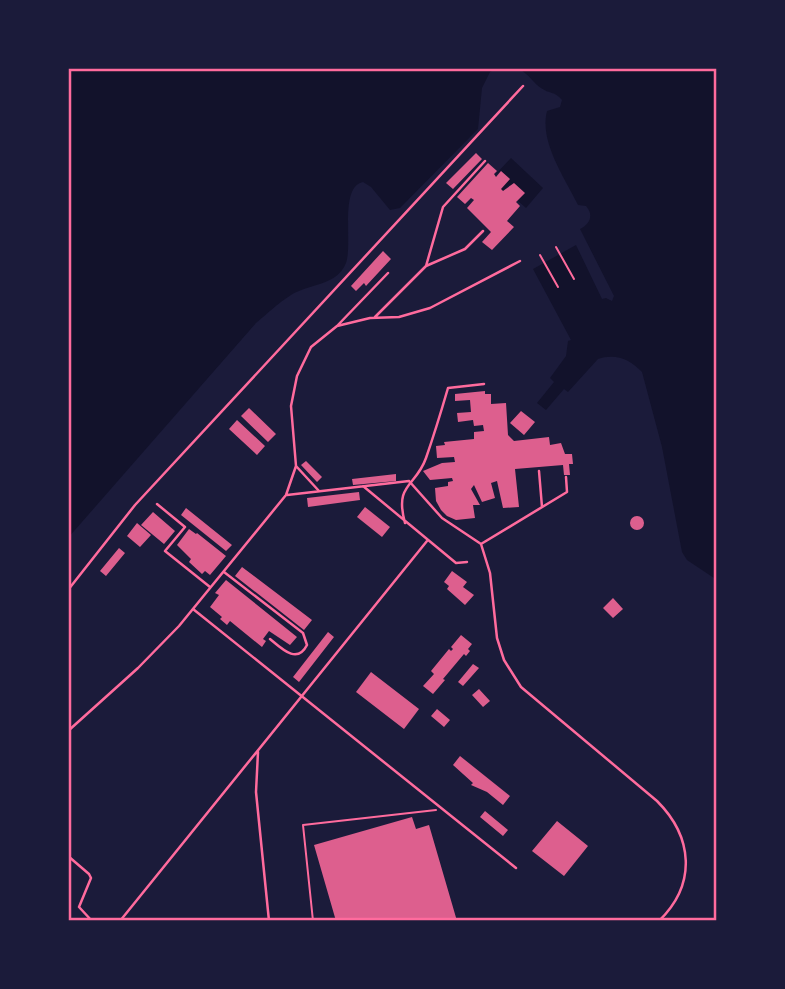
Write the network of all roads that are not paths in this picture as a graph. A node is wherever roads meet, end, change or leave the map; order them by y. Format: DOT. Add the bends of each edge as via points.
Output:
graph roads {
  1 [pos="523,86"];
  2 [pos="485,161"];
  3 [pos="483,231"];
  4 [pos="520,261"];
  5 [pos="426,266"];
  6 [pos="388,273"];
  7 [pos="374,318"];
  8 [pos="337,326"];
  9 [pos="484,384"];
  10 [pos="296,466"];
  11 [pos="539,471"];
  12 [pos="566,477"];
  13 [pos="409,481"];
  14 [pos="363,486"];
  15 [pos="319,491"];
  16 [pos="285,495"];
  17 [pos="157,504"];
  18 [pos="542,507"];
  19 [pos="405,523"];
  20 [pos="427,541"];
  21 [pos="481,544"];
  22 [pos="467,562"];
  23 [pos="224,572"];
  24 [pos="211,587"];
  25 [pos="68,590"];
  26 [pos="193,609"];
  27 [pos="270,639"];
  28 [pos="301,695"];
  29 [pos="68,731"];
  30 [pos="259,748"];
  31 [pos="68,856"];
  32 [pos="516,868"];
  33 [pos="92,921"];
  34 [pos="120,921"];
  35 [pos="269,921"];
  36 [pos="659,921"];
  1 -- 25 [label="lane" via="135,505"];
  2 -- 5 [label="lane" via="443,206"];
  3 -- 5 [label="lane" via="465,249"];
  4 -- 7 [label="lane" via="430,308"];
  5 -- 7 [label="lane"];
  6 -- 8 [label="lane"];
  7 -- 8 [label="lane"];
  8 -- 10 [label="lane" via="311,346 298,376 291,406"];
  9 -- 13 [label="lane" via="448,388 425,462"];
  10 -- 15 [label="lane"];
  10 -- 16 [label="lane"];
  11 -- 18 [label="lane"];
  12 -- 18 [label="lane" via="567,492"];
  13 -- 14 [label="lane"];
  13 -- 19 [label="lane" via="401,501"];
  13 -- 21 [label="lane" via="442,518"];
  14 -- 15 [label="lane"];
  14 -- 19 [label="lane"];
  15 -- 16 [label="lane"];
  16 -- 23 [label="lane"];
  17 -- 24 [label="lane" via="185,527 165,551"];
  18 -- 21 [label="lane"];
  19 -- 20 [label="lane"];
  20 -- 22 [label="lane" via="456,563"];
  20 -- 28 [label="lane"];
  21 -- 36 [label="lane" via="490,573 497,638 512,675 657,801 679,828 686,850 686,874 680,893"];
  23 -- 24 [label="lane"];
  23 -- 27 [label="lane" via="303,633 307,645 299,655 290,655"];
  24 -- 26 [label="lane"];
  26 -- 28 [label="lane"];
  26 -- 29 [label="lane" via="138,668"];
  28 -- 30 [label="lane"];
  28 -- 32 [label="lane"];
  30 -- 34 [label="lane"];
  30 -- 35 [label="lane" via="256,792"];
  31 -- 33 [label="lane" via="91,878 79,906"];
}
